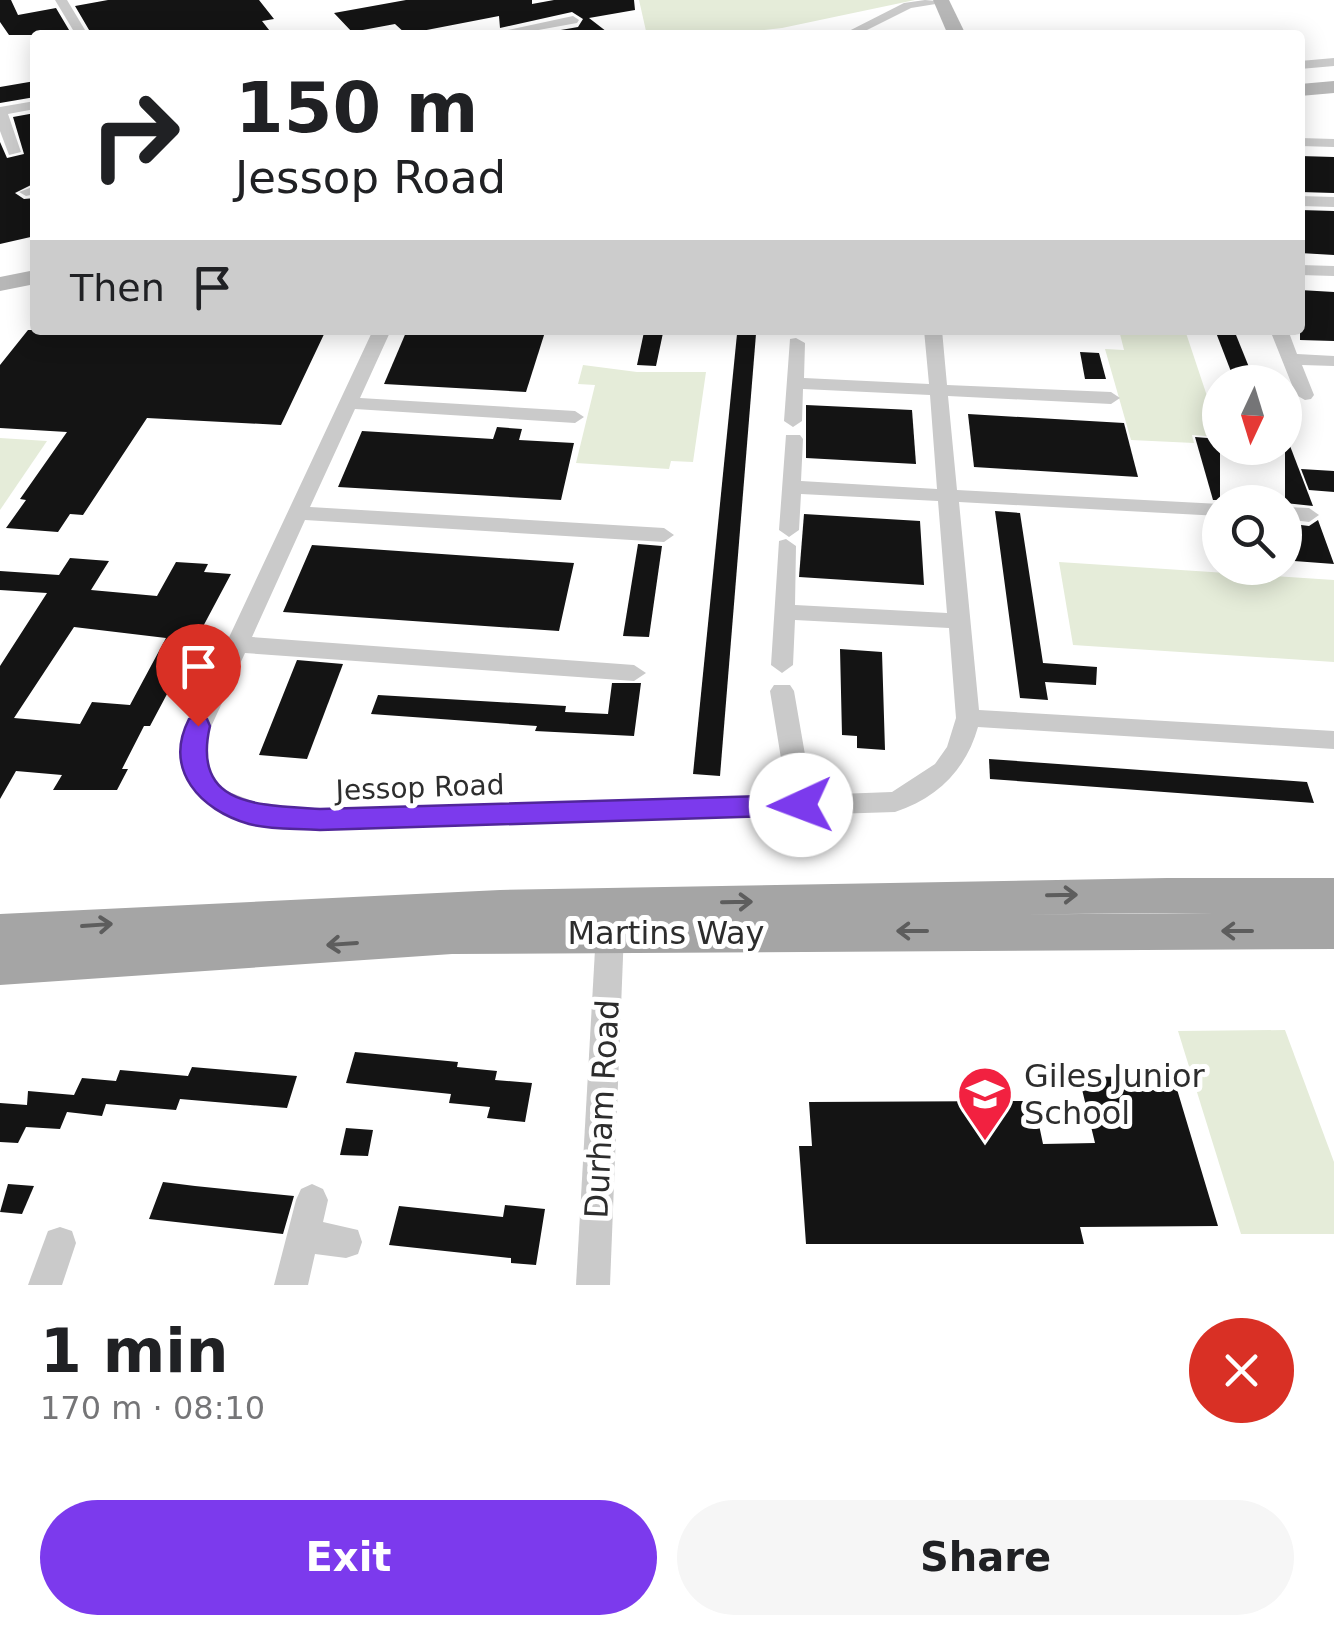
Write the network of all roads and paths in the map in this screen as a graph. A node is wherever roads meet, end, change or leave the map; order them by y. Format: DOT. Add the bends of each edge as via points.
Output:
graph roads {
  1 [pos="62,0"];
  2 [pos="941,1"];
  3 [pos="573,20"];
  4 [pos="79,30"];
  5 [pos="518,30"];
  6 [pos="858,30"];
  7 [pos="955,30"];
  8 [pos="1334,62"];
  9 [pos="1305,65"];
  10 [pos="1333,88"];
  11 [pos="1305,90"];
  12 [pos="30,106"];
  13 [pos="0,111"];
  14 [pos="1305,142"];
  15 [pos="1334,143"];
  16 [pos="14,152"];
  17 [pos="1305,201"];
  18 [pos="1334,202"];
  19 [pos="1305,270"];
  20 [pos="1334,271"];
  21 [pos="30,278"];
  22 [pos="0,284"];
  23 [pos="380,335"];
  24 [pos="934,335"];
  25 [pos="1281,335"];
  26 [pos="796,344"];
  27 [pos="1291,359"];
  28 [pos="1334,362"];
  29 [pos="794,383"];
  30 [pos="939,390"];
  31 [pos="1305,395"];
  32 [pos="1111,398"];
  33 [pos="346,403"];
  34 [pos="575,417"];
  35 [pos="790,487"];
  36 [pos="948,496"];
  37 [pos="1202,509"];
  38 [pos="295,513"];
  39 [pos="1302,514"];
  40 [pos="1308,515"];
  41 [pos="664,535"];
  42 [pos="785,612"];
  43 [pos="960,622"];
  44 [pos="235,644"];
  45 [pos="782,665"];
  46 [pos="634,673"];
  47 [pos="782,691"];
  48 [pos="968,718"];
  49 [pos="1305,738"];
  50 [pos="1334,740"];
  51 [pos="1312,764"];
  52 [pos="801,805"];
  53 [pos="1334,896"];
  54 [pos="1334,931"];
  55 [pos="0,932"];
  56 [pos="610,932"];
  57 [pos="0,966"];
  58 [pos="312,1200"];
  59 [pos="303,1236"];
  60 [pos="346,1242"];
  61 [pos="60,1243"];
  62 [pos="44,1285"];
  63 [pos="291,1285"];
  64 [pos="593,1285"];
  1 -- 4 [label="street"];
  2 -- 6 [label="street" via="908,6"];
  2 -- 7 [label="street"];
  3 -- 5 [label="street"];
  8 -- 9 [label="street"];
  10 -- 11 [label="street"];
  12 -- 13 [label="street"];
  13 -- 16 [label="street"];
  14 -- 15 [label="street"];
  17 -- 18 [label="street"];
  19 -- 20 [label="street"];
  21 -- 22 [label="street"];
  23 -- 33 [label="street, Jessop Road"];
  24 -- 30 [label="street, Jessop Road"];
  25 -- 27 [label="street"];
  26 -- 29 [label="street"];
  27 -- 28 [label="street"];
  27 -- 31 [label="street"];
  29 -- 30 [label="street"];
  29 -- 35 [label="street"];
  30 -- 32 [label="street"];
  30 -- 36 [label="street, Jessop Road"];
  33 -- 34 [label="street"];
  33 -- 38 [label="street, Jessop Road"];
  35 -- 36 [label="street"];
  35 -- 42 [label="street"];
  36 -- 37 [label="street"];
  36 -- 43 [label="street, Jessop Road"];
  38 -- 41 [label="street" via="587,540"];
  38 -- 44 [label="street, Jessop Road"];
  39 -- 40 [label="street"];
  42 -- 43 [label="street"];
  42 -- 45 [label="street"];
  43 -- 48 [label="street, Jessop Road"];
  44 -- 46 [label="street" via="558,677"];
  44 -- 52 [label="street, Jessop Road" via="191,754 198,780 214,797 252,814 320,820"];
  47 -- 52 [label="street"];
  48 -- 49 [label="street"];
  48 -- 52 [label="street, Jessop Road" via="955,762 931,786 895,802"];
  49 -- 50 [label="street"];
  49 -- 51 [label="street"];
  55 -- 53 [label="main road, Martins Way, one-way" via="625,904"];
  54 -- 56 [label="main road, Martins Way, one-way"];
  56 -- 57 [label="main road, Martins Way, one-way"];
  56 -- 64 [label="street, Durham Road"];
  58 -- 59 [label="street"];
  59 -- 60 [label="street"];
  59 -- 63 [label="street"];
  61 -- 62 [label="street"];
}
